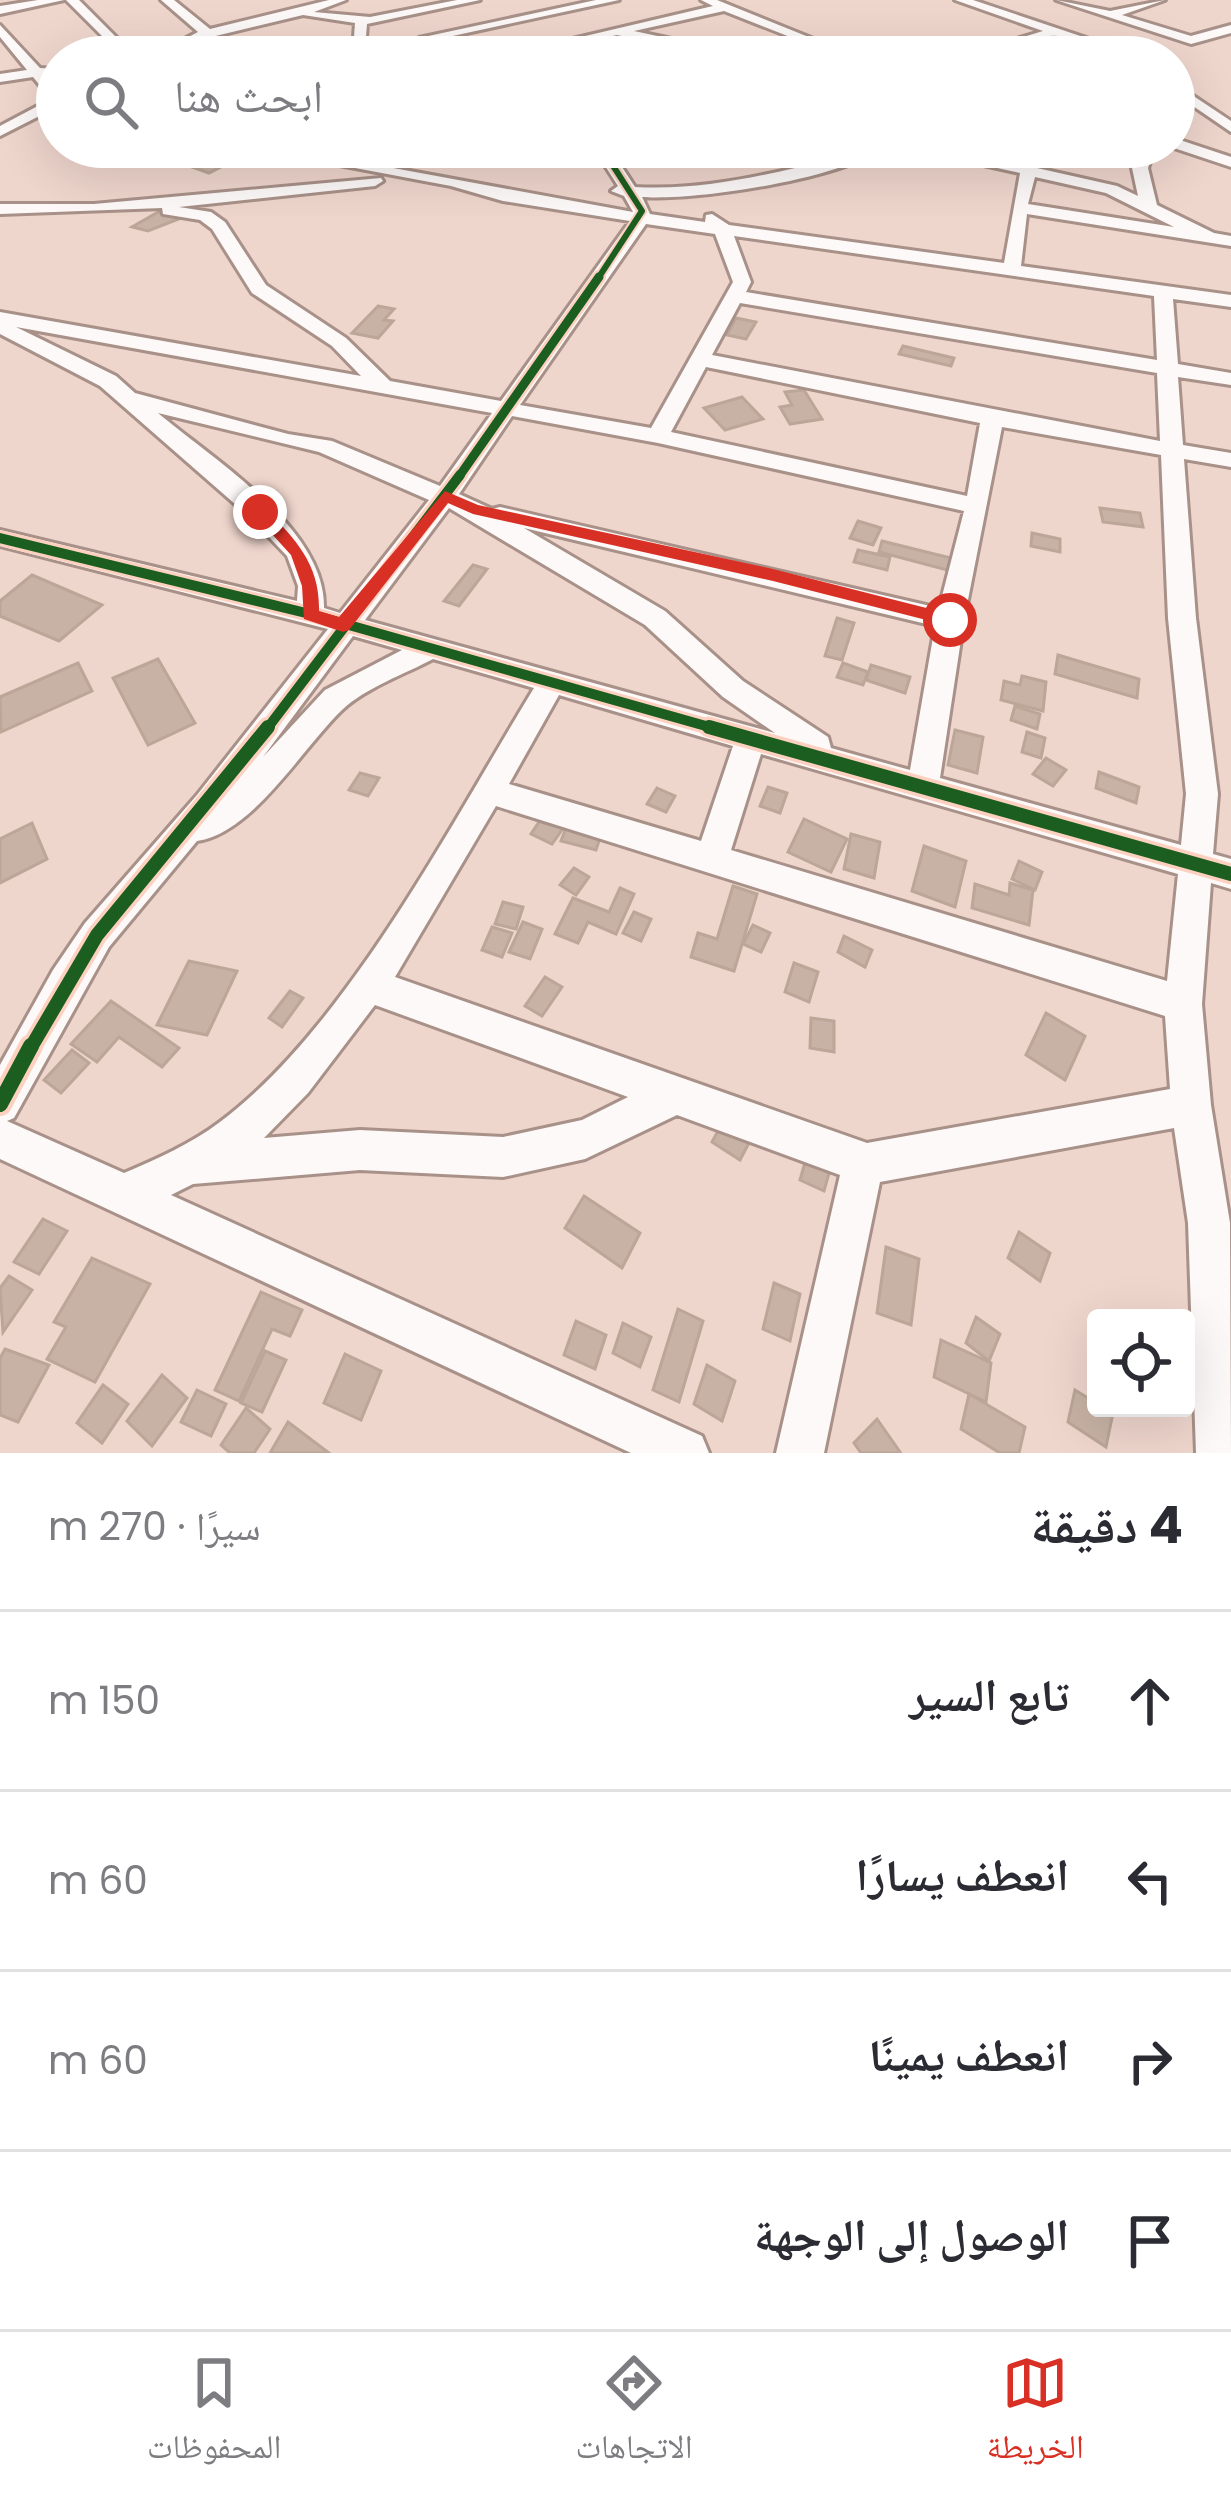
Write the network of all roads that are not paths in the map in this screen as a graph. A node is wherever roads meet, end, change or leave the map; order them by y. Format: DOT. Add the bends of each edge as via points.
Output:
graph roads {
  1 [pos="58,0"];
  2 [pos="71,0"];
  3 [pos="167,0"];
  4 [pos="340,0"];
  5 [pos="351,0"];
  6 [pos="474,0"];
  7 [pos="613,0"];
  8 [pos="707,0"];
  9 [pos="962,0"];
  10 [pos="1062,0"];
  11 [pos="1160,0"];
  12 [pos="724,7"];
  13 [pos="0,10"];
  14 [pos="304,14"];
  15 [pos="1109,14"];
  16 [pos="366,21"];
  17 [pos="507,23"];
  18 [pos="774,27"];
  19 [pos="0,29"];
  20 [pos="1231,29"];
  21 [pos="523,30"];
  22 [pos="618,31"];
  23 [pos="1056,31"];
  24 [pos="752,32"];
  25 [pos="208,34"];
  26 [pos="413,34"];
  27 [pos="107,36"];
  28 [pos="200,36"];
  29 [pos="360,36"];
  30 [pos="417,36"];
  31 [pos="595,36"];
  32 [pos="638,36"];
  33 [pos="798,36"];
  34 [pos="1038,36"];
  35 [pos="1075,36"];
  36 [pos="1188,36"];
  37 [pos="1213,43"];
  38 [pos="36,70"];
  39 [pos="36,72"];
  40 [pos="0,78"];
  41 [pos="0,87"];
  42 [pos="36,93"];
  43 [pos="1195,104"];
  44 [pos="36,114"];
  45 [pos="1231,128"];
  46 [pos="0,133"];
  47 [pos="1195,150"];
  48 [pos="1231,162"];
  49 [pos="372,168"];
  50 [pos="614,168"];
  51 [pos="638,168"];
  52 [pos="815,168"];
  53 [pos="1022,168"];
  54 [pos="1140,168"];
  55 [pos="1027,169"];
  56 [pos="423,177"];
  57 [pos="457,183"];
  58 [pos="586,190"];
  59 [pos="619,191"];
  60 [pos="683,197"];
  61 [pos="1019,208"];
  62 [pos="1149,208"];
  63 [pos="0,209"];
  64 [pos="129,209"];
  65 [pos="644,219"];
  66 [pos="722,228"];
  67 [pos="1210,238"];
  68 [pos="1231,241"];
  69 [pos="1012,269"];
  70 [pos="1163,292"];
  71 [pos="734,296"];
  72 [pos="1231,302"];
  73 [pos="0,322"];
  74 [pos="700,359"];
  75 [pos="1171,369"];
  76 [pos="1231,379"];
  77 [pos="383,387"];
  78 [pos="132,399"];
  79 [pos="506,409"];
  80 [pos="992,418"];
  81 [pos="658,436"];
  82 [pos="1174,451"];
  83 [pos="1231,460"];
  84 [pos="445,496"];
  85 [pos="977,506"];
  86 [pos="473,509"];
  87 [pos="0,538"];
  88 [pos="310,614"];
  89 [pos="950,620"];
  90 [pos="343,625"];
  91 [pos="430,648"];
  92 [pos="553,681"];
  93 [pos="751,737"];
  94 [pos="842,763"];
  95 [pos="923,785"];
  96 [pos="1216,788"];
  97 [pos="487,790"];
  98 [pos="174,844"];
  99 [pos="712,859"];
  100 [pos="1193,863"];
  101 [pos="1231,874"];
  102 [pos="368,985"];
  103 [pos="1183,1004"];
  104 [pos="676,1095"];
  105 [pos="0,1105"];
  106 [pos="1191,1105"];
  107 [pos="0,1138"];
  108 [pos="867,1164"];
  109 [pos="185,1166"];
  110 [pos="123,1195"];
  111 [pos="685,1453"];
  112 [pos="800,1453"];
  113 [pos="1220,1453"];
  1 -- 13 [label="street"];
  2 -- 27 [label="street"];
  3 -- 25 [label="street"];
  4 -- 14 [label="street"];
  5 -- 16 [label="street"];
  6 -- 16 [label="street"];
  7 -- 17 [label="street"];
  8 -- 12 [label="street"];
  9 -- 23 [label="street"];
  10 -- 15 [label="street"];
  11 -- 15 [label="street"];
  12 -- 18 [label="street"];
  12 -- 22 [label="street"];
  14 -- 16 [label="street"];
  14 -- 25 [label="street"];
  15 -- 36 [label="street"];
  16 -- 26 [label="street"];
  16 -- 29 [label="street"];
  17 -- 21 [label="street"];
  17 -- 26 [label="street"];
  18 -- 24 [label="street"];
  18 -- 33 [label="street"];
  19 -- 38 [label="street"];
  20 -- 37 [label="street"];
  22 -- 31 [label="street"];
  22 -- 32 [label="street"];
  23 -- 34 [label="street"];
  23 -- 35 [label="street"];
  25 -- 28 [label="street"];
  26 -- 30 [label="street"];
  39 -- 40 [label="street"];
  41 -- 42 [label="street"];
  43 -- 45 [label="street"];
  44 -- 46 [label="street"];
  47 -- 48 [label="street"];
  49 -- 56 [label="street"];
  50 -- 59 [label="street"];
  51 -- 60 [label="street"];
  52 -- 60 [label="street"];
  53 -- 55 [label="street"];
  54 -- 62 [label="street"];
  55 -- 61 [label="street"];
  55 -- 62 [label="street" via="1111,189"];
  56 -- 57 [label="street"];
  56 -- 64 [label="street"];
  57 -- 58 [label="street"];
  57 -- 65 [label="street"];
  59 -- 60 [label="street"];
  59 -- 65 [label="street"];
  60 -- 65 [label="street"];
  60 -- 66 [label="street"];
  61 -- 67 [label="street"];
  61 -- 69 [label="street"];
  62 -- 67 [label="street"];
  63 -- 64 [label="street"];
  64 -- 77 [label="street" via="205,216 260,289 339,341"];
  65 -- 66 [label="street"];
  65 -- 79 [label="street"];
  66 -- 69 [label="street"];
  66 -- 71 [label="street" via="742,276"];
  67 -- 68 [label="street"];
  69 -- 70 [label="street"];
  70 -- 72 [label="street"];
  70 -- 75 [label="street"];
  71 -- 74 [label="street"];
  71 -- 75 [label="street"];
  73 -- 77 [label="street"];
  73 -- 78 [label="street"];
  74 -- 80 [label="street"];
  74 -- 81 [label="street"];
  75 -- 76 [label="street"];
  75 -- 82 [label="street"];
  77 -- 79 [label="street"];
  78 -- 84 [label="street" via="324,446"];
  78 -- 88 [label="street" via="298,553 311,586"];
  79 -- 81 [label="street"];
  79 -- 84 [label="street"];
  80 -- 82 [label="street"];
  80 -- 85 [label="street"];
  81 -- 85 [label="street"];
  82 -- 83 [label="street"];
  82 -- 96 [label="street" via="1182,618"];
  84 -- 86 [label="street"];
  84 -- 90 [label="street"];
  85 -- 89 [label="street"];
  86 -- 89 [label="street"];
  86 -- 94 [label="street" via="656,617 734,688"];
  87 -- 88 [label="street"];
  88 -- 90 [label="street"];
  89 -- 95 [label="street"];
  90 -- 91 [label="street"];
  90 -- 98 [label="street"];
  91 -- 92 [label="street"];
  91 -- 98 [label="street" via="335,698 245,796"];
  92 -- 93 [label="street"];
  92 -- 97 [label="street"];
  93 -- 94 [label="street"];
  93 -- 99 [label="street"];
  94 -- 95 [label="street"];
  95 -- 100 [label="street"];
  96 -- 100 [label="street"];
  97 -- 99 [label="street"];
  97 -- 102 [label="street"];
  98 -- 105 [label="street" via="97,935"];
  99 -- 103 [label="street"];
  100 -- 101 [label="street"];
  100 -- 103 [label="street"];
  102 -- 104 [label="street"];
  102 -- 109 [label="street" via="250,1125"];
  103 -- 106 [label="street"];
  104 -- 108 [label="street"];
  104 -- 109 [label="street" via="585,1139 503,1156 360,1150"];
  106 -- 108 [label="street"];
  106 -- 113 [label="street" via="1209,1223"];
  107 -- 110 [label="street"];
  108 -- 112 [label="street"];
  109 -- 110 [label="street"];
  110 -- 111 [label="street"];
}
